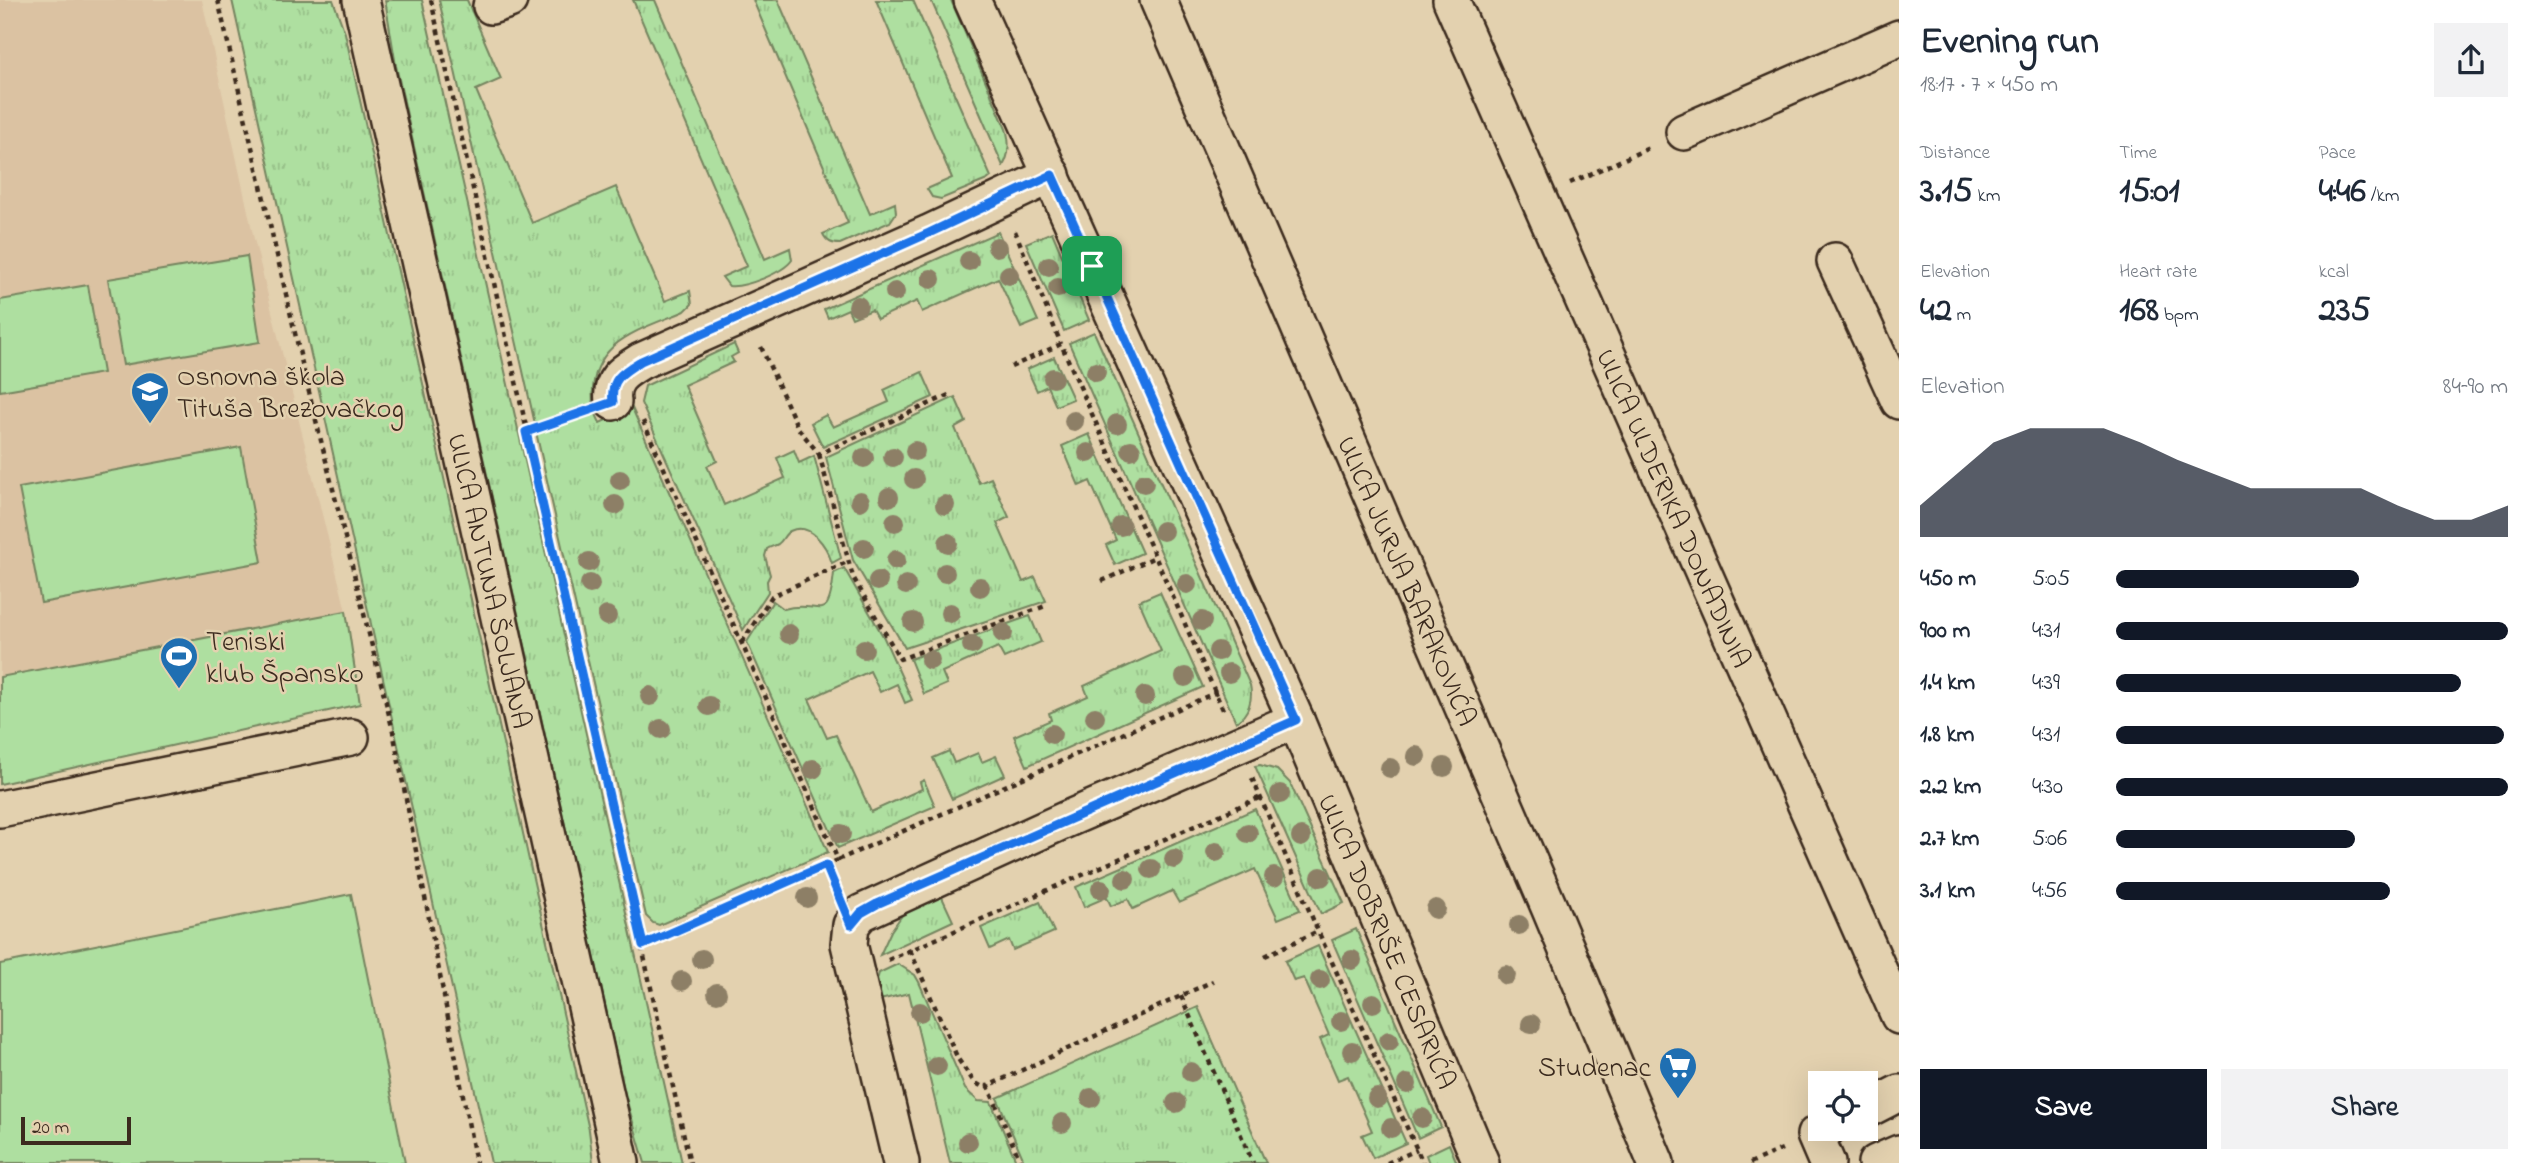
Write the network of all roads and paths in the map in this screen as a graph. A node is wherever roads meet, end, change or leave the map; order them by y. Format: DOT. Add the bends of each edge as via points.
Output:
graph roads {
  1 [pos="218,0"];
  2 [pos="361,0"];
  3 [pos="431,0"];
  4 [pos="972,0"];
  5 [pos="1158,0"];
  6 [pos="1457,2"];
  7 [pos="1899,38"];
  8 [pos="1684,132"];
  9 [pos="1052,175"];
  10 [pos="1538,197"];
  11 [pos="1011,223"];
  12 [pos="1835,261"];
  13 [pos="757,338"];
  14 [pos="1060,344"];
  15 [pos="617,387"];
  16 [pos="953,393"];
  17 [pos="1899,401"];
  18 [pos="526,432"];
  19 [pos="819,454"];
  20 [pos="1155,557"];
  21 [pos="847,562"];
  22 [pos="1102,581"];
  23 [pos="1048,605"];
  24 [pos="742,643"];
  25 [pos="1217,692"];
  26 [pos="1296,720"];
  27 [pos="351,737"];
  28 [pos="1261,797"];
  29 [pos="0,809"];
  30 [pos="838,860"];
  31 [pos="826,865"];
  32 [pos="851,925"];
  33 [pos="1318,931"];
  34 [pos="643,945"];
  35 [pos="910,950"];
  36 [pos="1265,956"];
  37 [pos="855,974"];
  38 [pos="1213,981"];
  39 [pos="1181,996"];
  40 [pos="1899,1016"];
  41 [pos="988,1086"];
  42 [pos="1899,1093"];
  43 [pos="1878,1104"];
  44 [pos="1818,1141"];
  45 [pos="1417,1150"];
  46 [pos="477,1163"];
  47 [pos="621,1163"];
  48 [pos="690,1163"];
  49 [pos="901,1163"];
  50 [pos="1021,1163"];
  51 [pos="1254,1163"];
  52 [pos="1387,1163"];
  53 [pos="1481,1163"];
  54 [pos="1656,1163"];
  55 [pos="1828,1163"];
  1 -- 46 [label="path" via="393,731"];
  2 -- 47 [label="street, ULICA ANTUNA ŠOLJANA"];
  3 -- 18 [label="path"];
  4 -- 9 [label="street, ULICA DOBRIŠE CESARIĆA"];
  5 -- 54 [label="street, ULICA JURJA BARAKOVIĆA"];
  6 -- 10 [label="street, ULICA ULDERIKA DONADINIA"];
  7 -- 8 [label="street"];
  8 -- 10 [label="path"];
  9 -- 15 [label="street" via="641,361"];
  9 -- 26 [label="street, ULICA DOBRIŠE CESARIĆA"];
  10 -- 40 [label="street, ULICA ULDERIKA DONADINIA"];
  11 -- 14 [label="path"];
  12 -- 17 [label="street"];
  13 -- 19 [label="path" via="798,428"];
  15 -- 18 [label="path"];
  15 -- 24 [label="path"];
  16 -- 19 [label="path"];
  18 -- 34 [label="path"];
  19 -- 21 [label="path"];
  20 -- 22 [label="path"];
  21 -- 23 [label="path" via="900,659"];
  21 -- 24 [label="path" via="772,596"];
  24 -- 30 [label="path"];
  25 -- 30 [label="path"];
  26 -- 32 [label="street" via="877,904"];
  26 -- 53 [label="street, ULICA DOBRIŠE CESARIĆA"];
  27 -- 29 [label="street"];
  28 -- 35 [label="path"];
  30 -- 31 [label="path"];
  31 -- 32 [label="path"];
  31 -- 34 [label="path"];
  32 -- 37 [label="street" via="849,944"];
  33 -- 36 [label="path"];
  34 -- 48 [label="path"];
  35 -- 37 [label="path"];
  35 -- 41 [label="path" via="958,1059 974,1082"];
  37 -- 49 [label="street"];
  38 -- 39 [label="path"];
  39 -- 41 [label="path"];
  39 -- 51 [label="path"];
  41 -- 50 [label="path"];
  42 -- 43 [label="street"];
  44 -- 55 [label="street"];
  45 -- 52 [label="path"];
}
